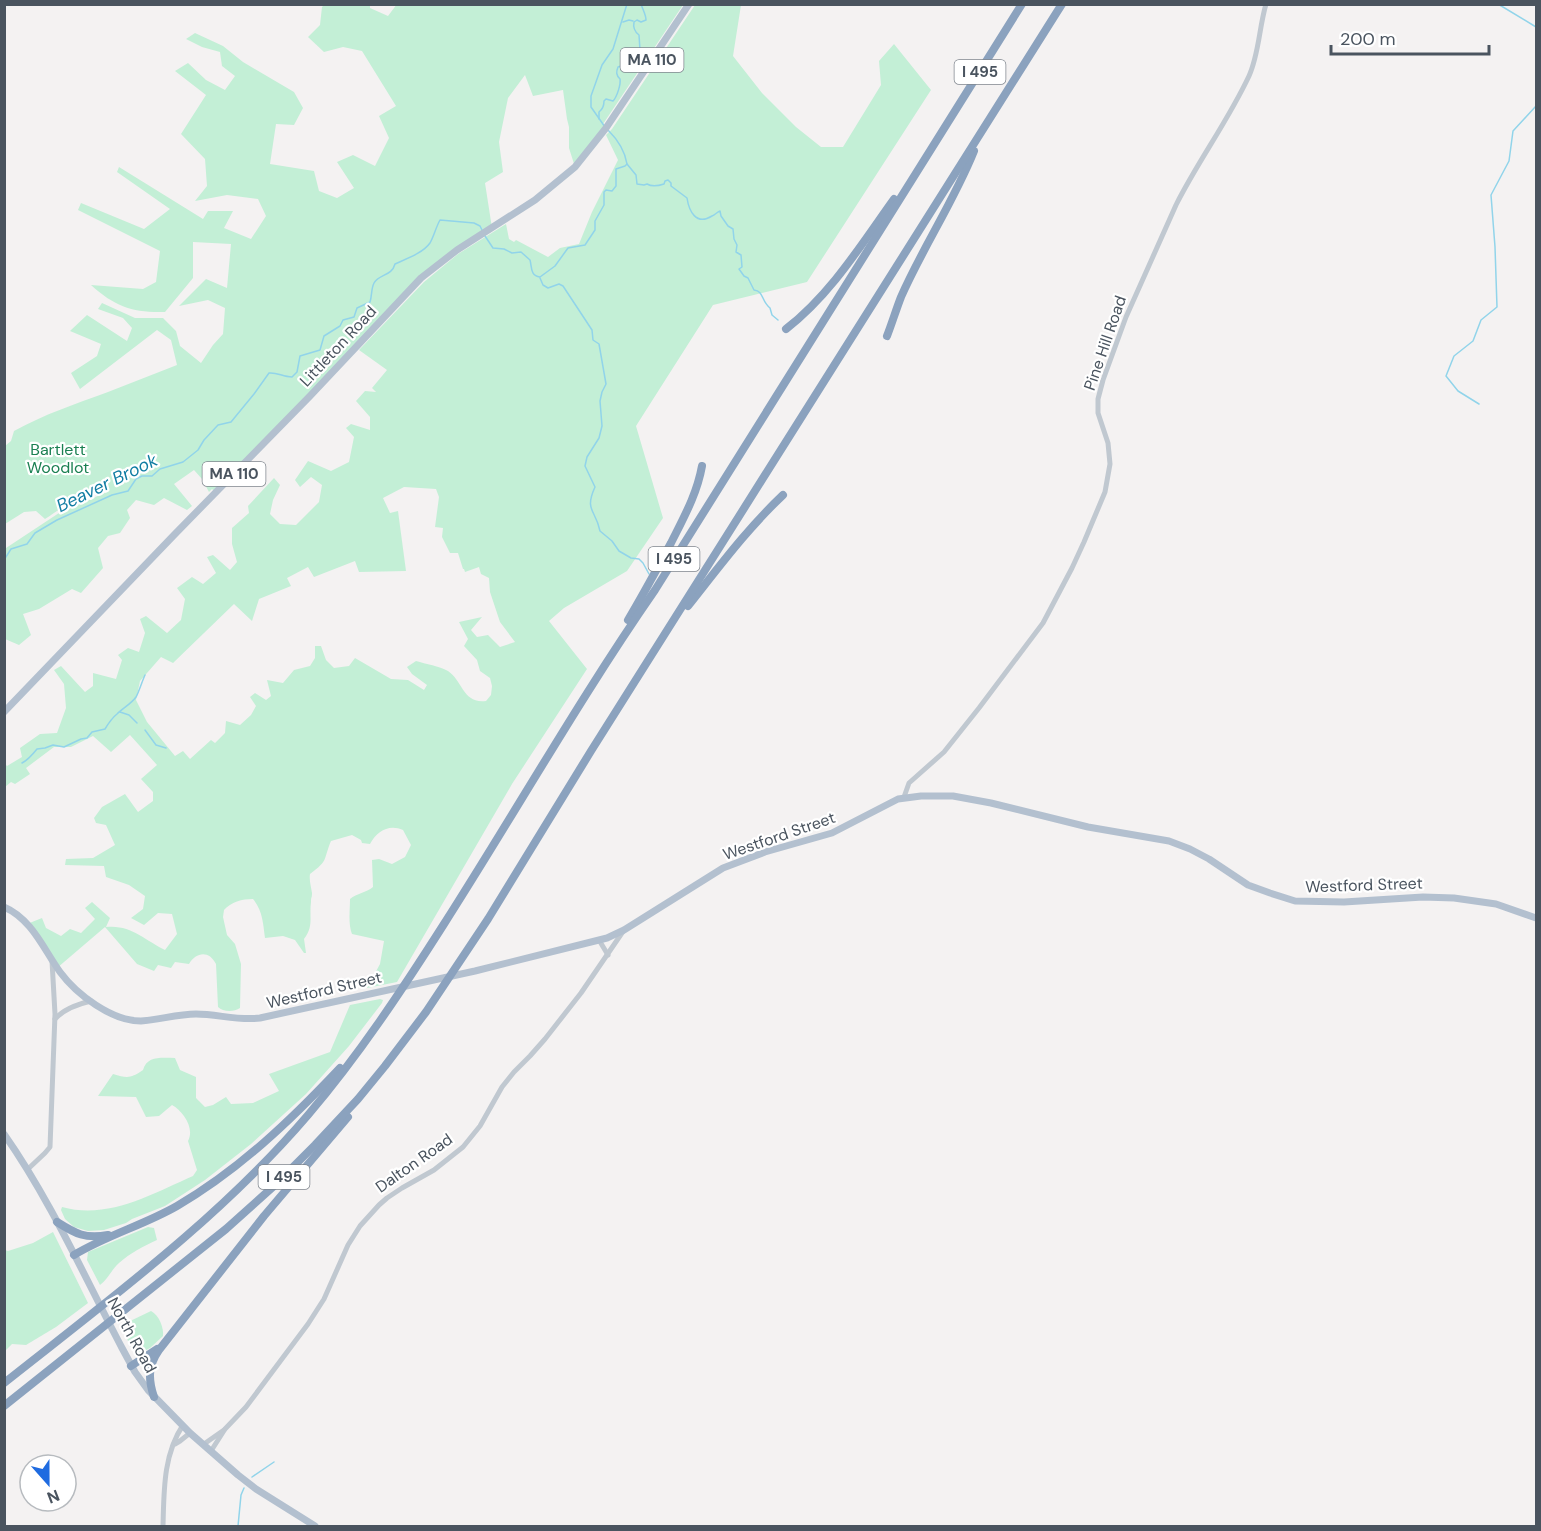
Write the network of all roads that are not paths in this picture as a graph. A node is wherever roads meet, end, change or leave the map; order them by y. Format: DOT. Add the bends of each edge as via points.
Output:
graph roads {
  1 [pos="689,4"];
  2 [pos="1022,4"];
  3 [pos="1062,4"];
  4 [pos="1266,4"];
  5 [pos="982,130"];
  6 [pos="937,139"];
  7 [pos="786,329"];
  8 [pos="887,336"];
  9 [pos="702,466"];
  10 [pos="783,495"];
  11 [pos="663,638"];
  12 [pos="603,668"];
  13 [pos="4,712"];
  14 [pos="904,797"];
  15 [pos="4,907"];
  16 [pos="1536,918"];
  17 [pos="624,930"];
  18 [pos="599,940"];
  19 [pos="608,955"];
  20 [pos="52,961"];
  21 [pos="91,1001"];
  22 [pos="54,1020"];
  23 [pos="369,1037"];
  24 [pos="385,1066"];
  25 [pos="4,1134"];
  26 [pos="28,1169"];
  27 [pos="57,1222"];
  28 [pos="126,1229"];
  29 [pos="74,1255"];
  30 [pos="165,1342"];
  31 [pos="131,1365"];
  32 [pos="4,1383"];
  33 [pos="154,1397"];
  34 [pos="4,1406"];
  35 [pos="183,1425"];
  36 [pos="225,1430"];
  37 [pos="190,1433"];
  38 [pos="174,1444"];
  39 [pos="204,1444"];
  40 [pos="211,1451"];
  41 [pos="163,1527"];
  42 [pos="315,1527"];
  1 -- 13 [label="main road, Littleton Road / MA 110" via="575,166 544,194 438,264 410,290"];
  2 -- 6 [label="highway, I 495"];
  3 -- 5 [label="highway, I 495"];
  4 -- 14 [label="street, Pine Hill Road" via="1249,77 1178,201 1103,380 1098,413 1108,442 1110,464 1106,492 1084,542 1043,623 944,752 909,783"];
  5 -- 8 [label="highway" via="967,169 901,298"];
  5 -- 11 [label="highway, I 495"];
  6 -- 7 [label="highway" via="834,282"];
  6 -- 12 [label="highway, I 495"];
  9 -- 12 [label="highway" via="692,503"];
  10 -- 11 [label="highway" via="733,548"];
  11 -- 24 [label="highway, I 495" via="458,966"];
  12 -- 23 [label="highway, I 495" via="456,906"];
  14 -- 16 [label="main road, Westford Street" via="953,796 1088,828 1169,841 1209,859 1248,885 1295,901 1454,897 1496,904"];
  14 -- 17 [label="main road, Westford Street" via="832,833 723,868"];
  15 -- 20 [label="main road, Westford Street" via="29,926"];
  17 -- 18 [label="main road, Westford Street"];
  17 -- 19 [label="street, Dalton Road"];
  18 -- 19 [label="street"];
  18 -- 21 [label="main road, Westford Street" via="252,1019 192,1014 133,1020 119,1017"];
  19 -- 36 [label="street, Dalton Road" via="563,1017 502,1087 463,1147 387,1198 365,1219 308,1324"];
  20 -- 21 [label="main road, Westford Street" via="70,984"];
  20 -- 22 [label="street"];
  21 -- 22 [label="street" via="64,1011"];
  22 -- 26 [label="street" via="50,1147"];
  23 -- 28 [label="highway" via="292,1118 235,1166 178,1206"];
  23 -- 32 [label="highway, I 495" via="299,1125 218,1208"];
  24 -- 30 [label="highway" via="358,1105 258,1223"];
  24 -- 34 [label="highway, I 495" via="315,1145 241,1216"];
  25 -- 26 [label="main road, North Road"];
  26 -- 27 [label="main road, North Road"];
  27 -- 28 [label="highway" via="74,1233 88,1236"];
  27 -- 29 [label="main road, North Road"];
  28 -- 29 [label="highway"];
  29 -- 31 [label="main road, North Road"];
  30 -- 31 [label="highway"];
  30 -- 33 [label="highway" via="150,1371"];
  31 -- 33 [label="main road, North Road"];
  33 -- 35 [label="main road, North Road"];
  35 -- 37 [label="main road, North Road"];
  35 -- 38 [label="street"];
  36 -- 39 [label="street, Dalton Road"];
  36 -- 40 [label="street, Dalton Road"];
  37 -- 38 [label="street"];
  37 -- 39 [label="main road, North Road"];
  38 -- 41 [label="street" via="164,1483"];
  39 -- 40 [label="main road, North Road"];
  40 -- 42 [label="main road, North Road" via="256,1489"];
}
